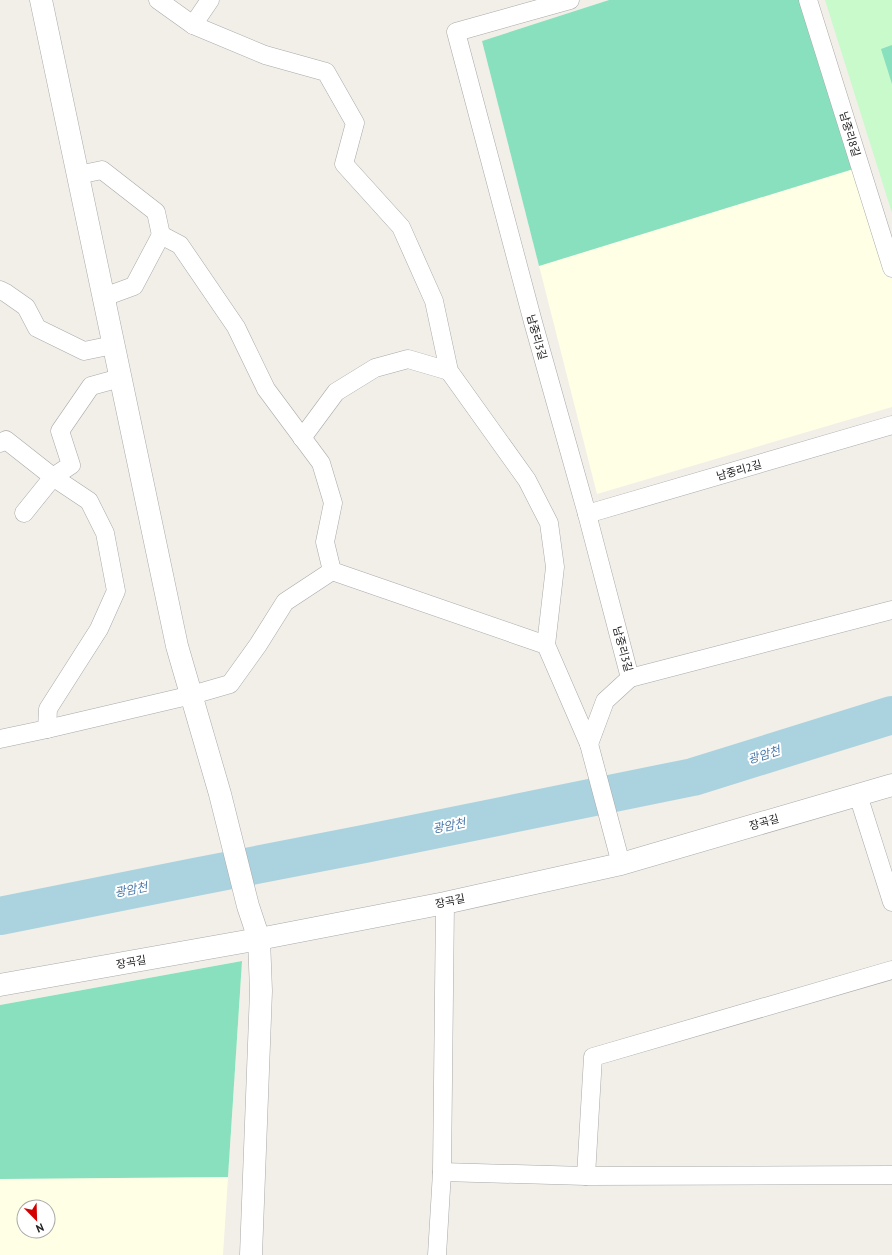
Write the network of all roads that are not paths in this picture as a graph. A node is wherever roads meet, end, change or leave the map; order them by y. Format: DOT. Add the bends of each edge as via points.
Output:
graph roads {
  1 [pos="41,0"];
  2 [pos="158,0"];
  3 [pos="210,0"];
  4 [pos="570,0"];
  5 [pos="808,0"];
  6 [pos="193,25"];
  7 [pos="78,175"];
  8 [pos="161,235"];
  9 [pos="892,268"];
  10 [pos="0,290"];
  11 [pos="104,297"];
  12 [pos="113,345"];
  13 [pos="449,371"];
  14 [pos="120,378"];
  15 [pos="892,425"];
  16 [pos="302,438"];
  17 [pos="0,443"];
  18 [pos="52,477"];
  19 [pos="24,513"];
  20 [pos="587,514"];
  21 [pos="332,571"];
  22 [pos="892,610"];
  23 [pos="546,644"];
  24 [pos="630,678"];
  25 [pos="192,695"];
  26 [pos="47,729"];
  27 [pos="0,739"];
  28 [pos="589,744"];
  29 [pos="892,785"];
  30 [pos="858,795"];
  31 [pos="621,864"];
  32 [pos="892,902"];
  33 [pos="445,903"];
  34 [pos="259,939"];
  35 [pos="892,970"];
  36 [pos="0,985"];
  37 [pos="442,1172"];
  38 [pos="892,1175"];
  39 [pos="586,1176"];
  40 [pos="251,1255"];
  41 [pos="437,1255"];
  1 -- 7 [label="street"];
  2 -- 6 [label="street"];
  3 -- 6 [label="street"];
  4 -- 20 [label="street, 남중리3길" via="456,32"];
  5 -- 9 [label="street, 남중리8길"];
  6 -- 13 [label="street" via="265,55 326,72 355,123 344,164 401,227 434,301"];
  7 -- 8 [label="street" via="102,170 156,212"];
  7 -- 11 [label="street"];
  8 -- 11 [label="street" via="134,286"];
  8 -- 16 [label="street" via="180,245 236,327 266,389"];
  10 -- 12 [label="street" via="26,306 37,328 84,351"];
  11 -- 12 [label="street"];
  12 -- 14 [label="street"];
  13 -- 16 [label="street" via="408,359 375,368 336,392"];
  13 -- 23 [label="street" via="527,480 549,523 555,567"];
  14 -- 18 [label="street" via="91,386 60,431 71,465"];
  14 -- 25 [label="street" via="177,646"];
  15 -- 20 [label="street, 남중리2길"];
  16 -- 21 [label="street" via="321,463 333,503 324,542"];
  17 -- 18 [label="street" via="6,440"];
  18 -- 19 [label="street"];
  18 -- 26 [label="street" via="89,501 105,533 116,591 99,629 48,709"];
  20 -- 24 [label="street, 남중리3길"];
  21 -- 23 [label="street"];
  21 -- 25 [label="street" via="285,602 230,684"];
  22 -- 24 [label="street"];
  23 -- 28 [label="street"];
  24 -- 28 [label="street, 남중리3길" via="605,700"];
  25 -- 26 [label="street"];
  25 -- 34 [label="street"];
  26 -- 27 [label="street"];
  28 -- 31 [label="street"];
  29 -- 30 [label="street, 장곡길"];
  30 -- 31 [label="street, 장곡길"];
  30 -- 32 [label="street"];
  31 -- 33 [label="street, 장곡길"];
  33 -- 34 [label="street, 장곡길"];
  33 -- 37 [label="street"];
  34 -- 36 [label="street, 장곡길"];
  34 -- 40 [label="street" via="261,991"];
  35 -- 39 [label="street" via="593,1057"];
  37 -- 39 [label="street"];
  37 -- 41 [label="street"];
  38 -- 39 [label="street"];
}
